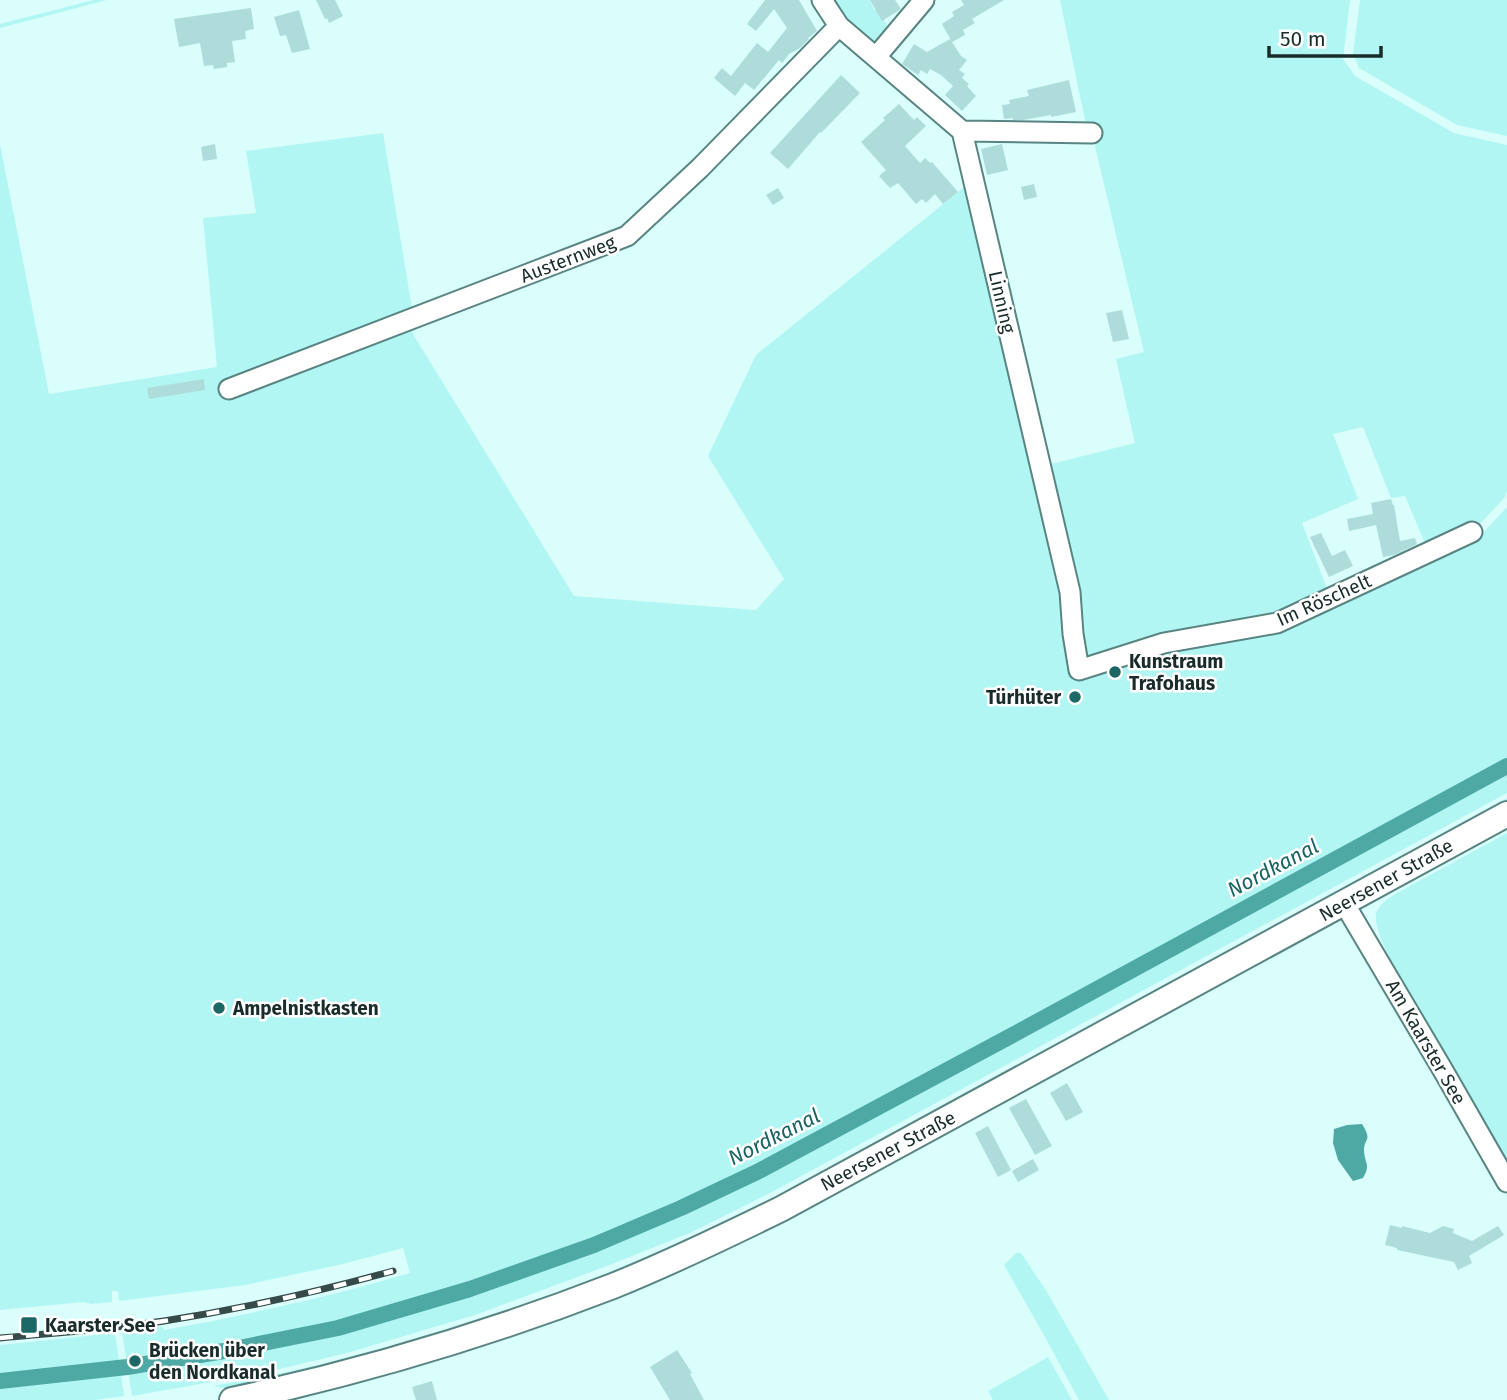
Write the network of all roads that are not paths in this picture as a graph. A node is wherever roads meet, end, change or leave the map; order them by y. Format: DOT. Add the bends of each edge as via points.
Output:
graph roads {
  1 [pos="822,0"];
  2 [pos="924,0"];
  3 [pos="839,26"];
  4 [pos="876,57"];
  5 [pos="962,131"];
  6 [pos="1092,133"];
  7 [pos="229,389"];
  8 [pos="1042,473"];
  9 [pos="1472,532"];
  10 [pos="1507,814"];
  11 [pos="1344,903"];
  12 [pos="1507,1182"];
  13 [pos="232,1400"];
  1 -- 3 [label="street"];
  2 -- 4 [label="street"];
  3 -- 4 [label="street"];
  3 -- 7 [label="street, Austernweg" via="627,236"];
  4 -- 5 [label="street"];
  5 -- 6 [label="street"];
  5 -- 8 [label="street, Linning"];
  8 -- 9 [label="street, Im Röschelt" via="1070,592 1079,670 1164,643 1277,623"];
  10 -- 11 [label="main road, Neersener Straße"];
  11 -- 12 [label="street, Am Kaarster See"];
  11 -- 13 [label="main road, Neersener Straße" via="781,1209 688,1254 480,1333 354,1371"];
}
